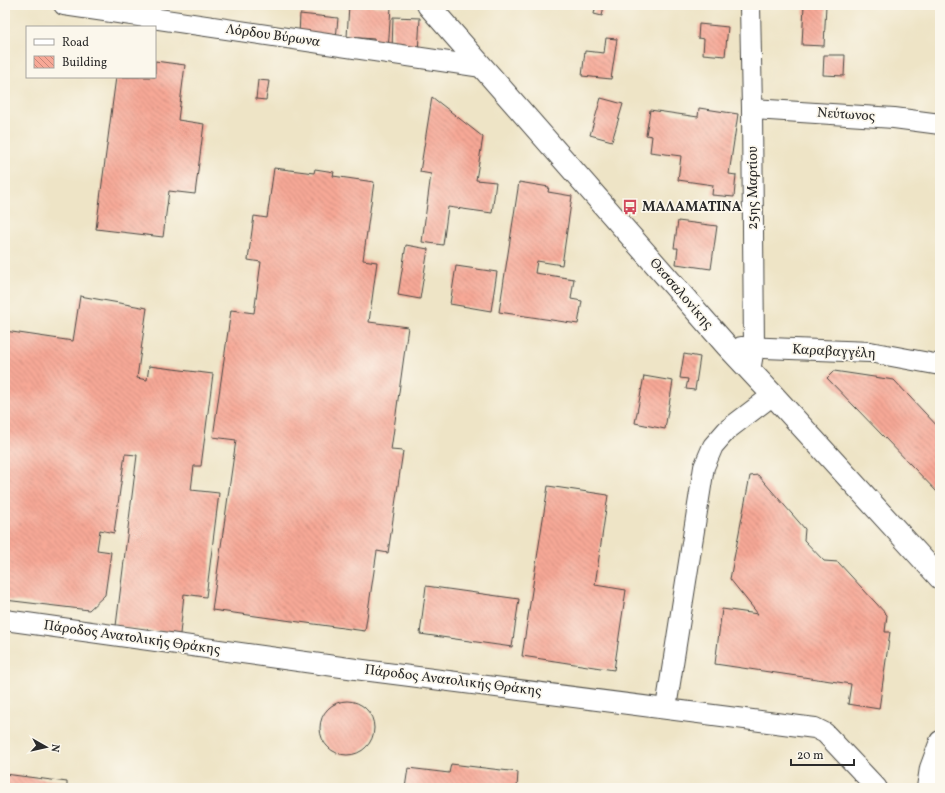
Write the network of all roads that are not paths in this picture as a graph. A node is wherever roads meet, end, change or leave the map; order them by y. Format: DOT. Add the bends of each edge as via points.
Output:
graph roads {
  1 [pos="64,5"];
  2 [pos="428,5"];
  3 [pos="750,5"];
  4 [pos="482,67"];
  5 [pos="752,109"];
  6 [pos="940,124"];
  7 [pos="727,346"];
  8 [pos="754,348"];
  9 [pos="940,365"];
  10 [pos="750,371"];
  11 [pos="773,395"];
  12 [pos="940,578"];
  13 [pos="5,620"];
  14 [pos="666,708"];
  15 [pos="940,741"];
  16 [pos="877,788"];
  17 [pos="927,788"];
  1 -- 4 [label="street, Λόρδου Βύρωνα"];
  2 -- 4 [label="main road, Θεσσαλονίκης"];
  3 -- 5 [label="street, 25ης Μαρτίου"];
  4 -- 7 [label="main road, Θεσσαλονίκης"];
  5 -- 6 [label="street, Νεύτωνος" via="894,118"];
  5 -- 8 [label="street, 25ης Μαρτίου"];
  7 -- 8 [label="street, Καραβαγγέλη"];
  7 -- 10 [label="main road, Θεσσαλονίκης"];
  8 -- 9 [label="street, Καραβαγγέλη" via="870,352"];
  8 -- 10 [label="street, 25ης Μαρτίου"];
  10 -- 11 [label="main road, Θεσσαλονίκης"];
  11 -- 12 [label="main road, Θεσσαλονίκης"];
  11 -- 14 [label="street" via="727,430 713,446 704,467"];
  13 -- 14 [label="street, Πάροδος Ανατολικής Θράκης" via="363,670"];
  14 -- 16 [label="street, Πάροδος Ανατολικής Θράκης" via="819,728"];
  15 -- 17 [label="street" via="930,768"];
}
